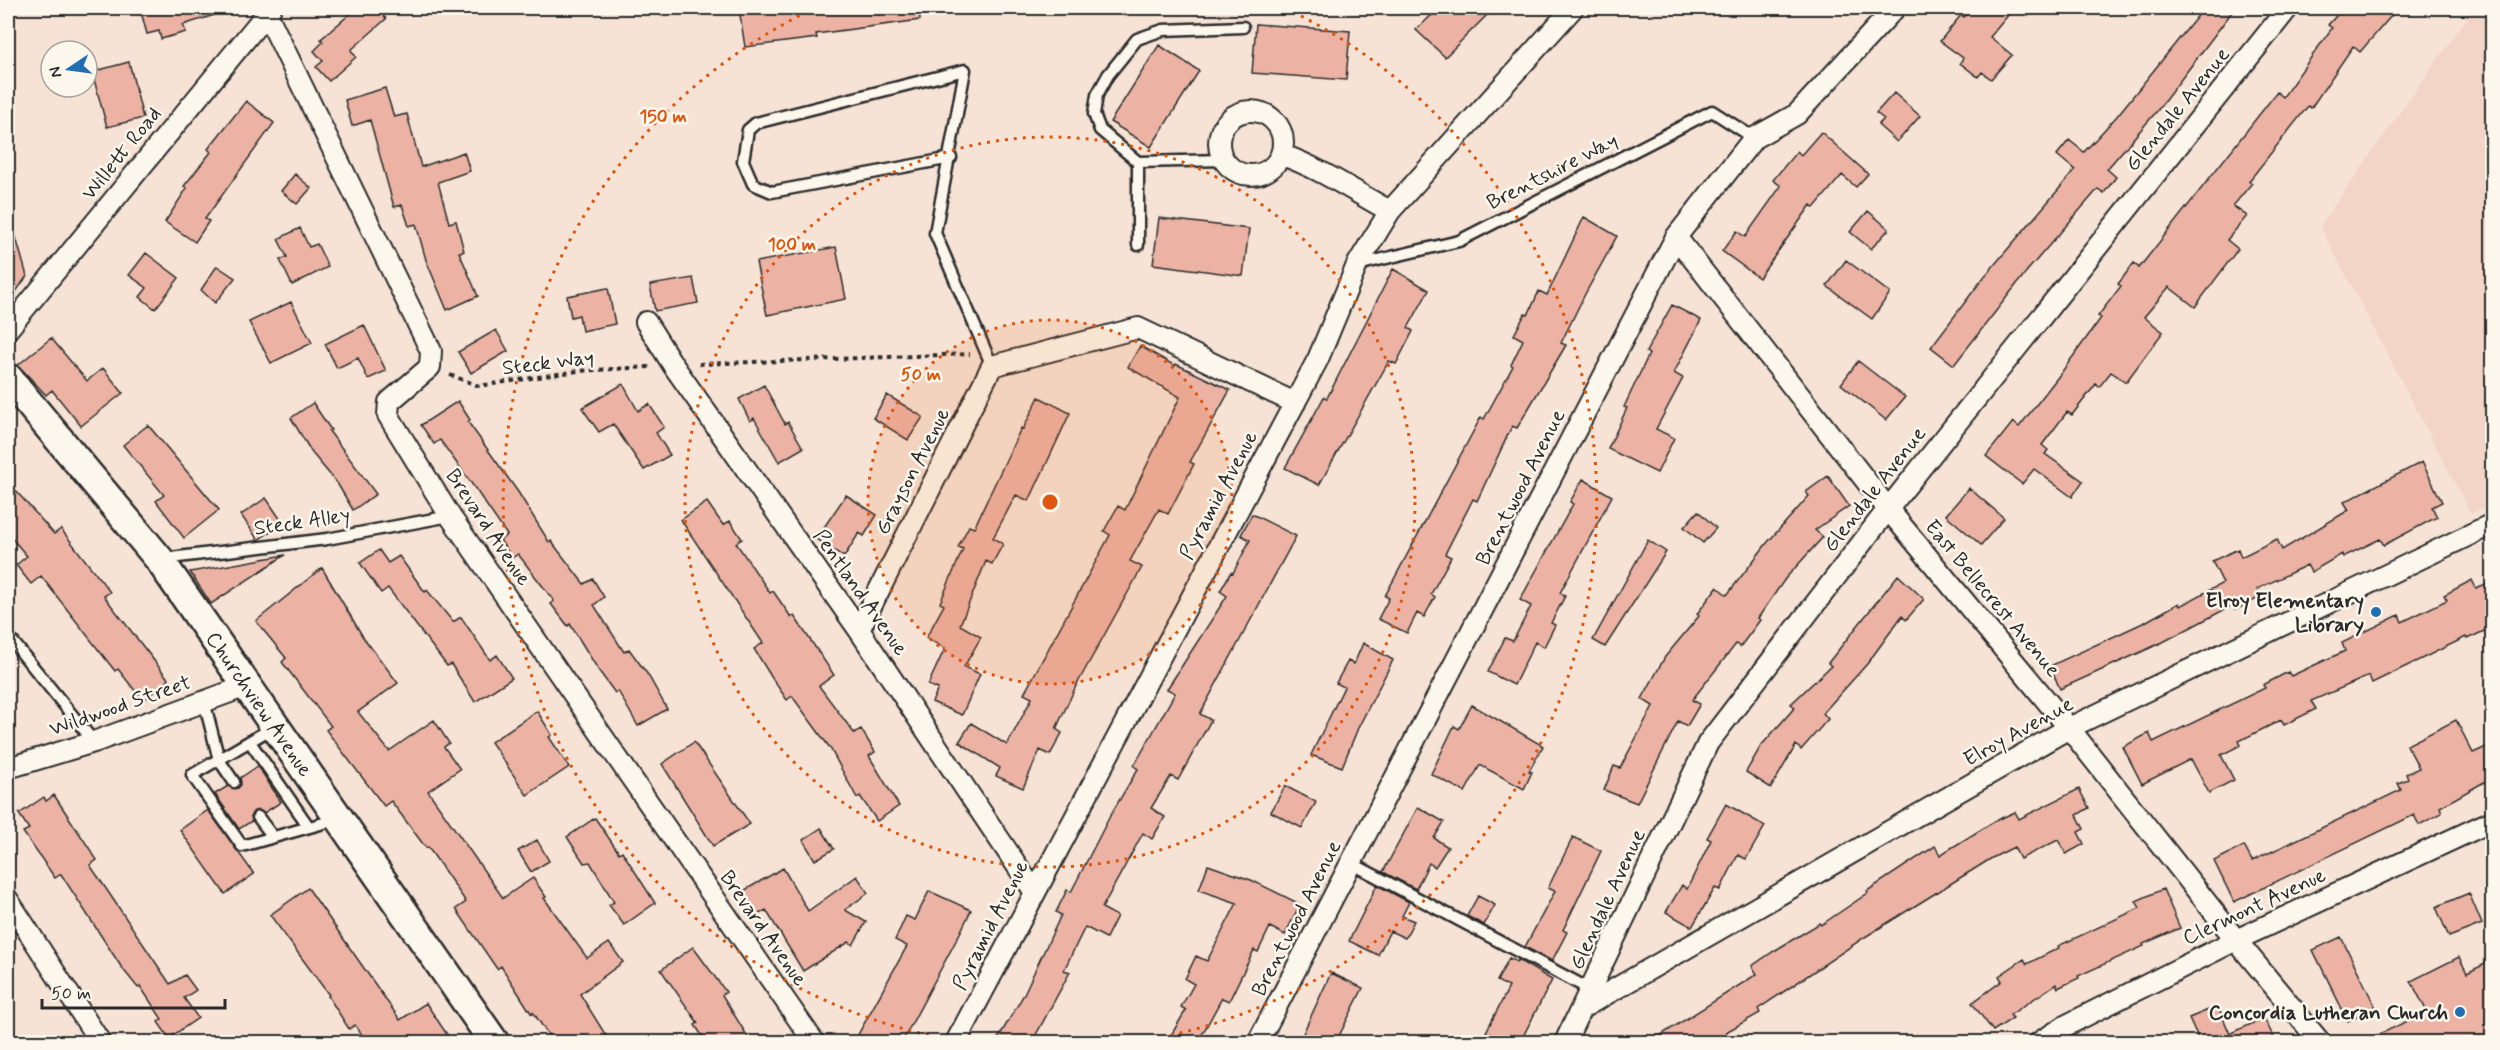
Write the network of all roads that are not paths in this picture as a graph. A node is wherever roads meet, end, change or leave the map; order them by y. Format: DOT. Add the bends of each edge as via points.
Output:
graph roads {
  1 [pos="1573,8"];
  2 [pos="1895,8"];
  3 [pos="2288,8"];
  4 [pos="269,10"];
  5 [pos="1243,27"];
  6 [pos="1754,138"];
  7 [pos="1282,155"];
  8 [pos="951,158"];
  9 [pos="1224,160"];
  10 [pos="1138,162"];
  11 [pos="1390,211"];
  12 [pos="1676,237"];
  13 [pos="1138,245"];
  14 [pos="1357,265"];
  15 [pos="646,322"];
  16 [pos="8,329"];
  17 [pos="989,360"];
  18 [pos="8,378"];
  19 [pos="1295,403"];
  20 [pos="1888,509"];
  21 [pos="450,516"];
  22 [pos="2493,524"];
  23 [pos="159,559"];
  24 [pos="859,630"];
  25 [pos="8,636"];
  26 [pos="249,685"];
  27 [pos="204,701"];
  28 [pos="274,727"];
  29 [pos="2069,728"];
  30 [pos="94,742"];
  31 [pos="250,742"];
  32 [pos="219,760"];
  33 [pos="8,768"];
  34 [pos="234,782"];
  35 [pos="258,817"];
  36 [pos="340,818"];
  37 [pos="2493,821"];
  38 [pos="309,827"];
  39 [pos="273,837"];
  40 [pos="1351,863"];
  41 [pos="1034,891"];
  42 [pos="8,900"];
  43 [pos="2236,940"];
  44 [pos="1591,990"];
  45 [pos="1582,1008"];
  46 [pos="100,1042"];
  47 [pos="494,1042"];
  48 [pos="814,1042"];
  49 [pos="956,1042"];
  50 [pos="1258,1042"];
  51 [pos="1565,1042"];
  52 [pos="2040,1042"];
  53 [pos="2320,1042"];
  1 -- 11 [label="street, Pyramid Avenue"];
  2 -- 6 [label="street, Brentwood Avenue" via="1797,114"];
  3 -- 20 [label="street, Glendale Avenue"];
  4 -- 16 [label="street, Willett Road"];
  4 -- 21 [label="street, Brevard Avenue" via="431,351 430,367 389,402 388,415"];
  5 -- 10 [label="lane" via="1163,30 1137,39 1108,75 1097,95 1094,114 1100,130"];
  6 -- 12 [label="street, Brentwood Avenue"];
  6 -- 14 [label="lane, Brentshire Way" via="1712,111 1459,241"];
  7 -- 9 [label="street" via="1267,172 1253,176 1242,175"];
  7 -- 9 [label="street" via="1283,135 1272,118 1253,111 1228,121 1222,130 1220,150"];
  7 -- 11 [label="street" via="1307,164"];
  8 -- 8 [label="lane" via="965,70 756,123 747,130 743,160 753,184 772,192"];
  8 -- 17 [label="lane" via="935,233"];
  9 -- 10 [label="lane"];
  10 -- 13 [label="lane"];
  11 -- 14 [label="street, Pyramid Avenue"];
  12 -- 20 [label="street, East Bellecrest Avenue"];
  12 -- 40 [label="street, Brentwood Avenue"];
  14 -- 19 [label="street, Pyramid Avenue"];
  15 -- 24 [label="street, Pentland Avenue"];
  17 -- 19 [label="street" via="1138,328"];
  17 -- 24 [label="street, Grayson Avenue"];
  18 -- 23 [label="street, Churchview Avenue"];
  19 -- 41 [label="street, Pyramid Avenue"];
  20 -- 29 [label="street, East Bellecrest Avenue"];
  20 -- 44 [label="street, Glendale Avenue" via="1708,743"];
  21 -- 23 [label="lane, Steck Alley" via="327,540"];
  21 -- 48 [label="street, Brevard Avenue"];
  22 -- 29 [label="street, Elroy Avenue"];
  23 -- 26 [label="street, Churchview Avenue"];
  24 -- 41 [label="street, Pentland Avenue"];
  25 -- 30 [label="lane"];
  26 -- 27 [label="street, Wildwood Street"];
  26 -- 28 [label="street, Churchview Avenue"];
  27 -- 30 [label="street, Wildwood Street"];
  27 -- 32 [label="lane"];
  28 -- 31 [label="lane"];
  28 -- 36 [label="street, Churchview Avenue"];
  29 -- 43 [label="street, East Bellecrest Avenue"];
  29 -- 45 [label="street, Elroy Avenue"];
  30 -- 33 [label="street, Wildwood Street"];
  31 -- 32 [label="lane"];
  31 -- 38 [label="lane"];
  32 -- 34 [label="lane"];
  32 -- 39 [label="lane" via="192,775 242,846"];
  35 -- 39 [label="lane"];
  36 -- 38 [label="lane"];
  36 -- 47 [label="street, Churchview Avenue"];
  37 -- 43 [label="street, Clermont Avenue"];
  38 -- 39 [label="lane"];
  40 -- 44 [label="lane"];
  40 -- 50 [label="street, Brentwood Avenue"];
  41 -- 49 [label="street, Pyramid Avenue"];
  42 -- 46 [label="street"];
  43 -- 52 [label="street, Clermont Avenue"];
  43 -- 53 [label="street, East Bellecrest Avenue"];
  44 -- 45 [label="street, Glendale Avenue"];
  45 -- 51 [label="street, Glendale Avenue"];
}
